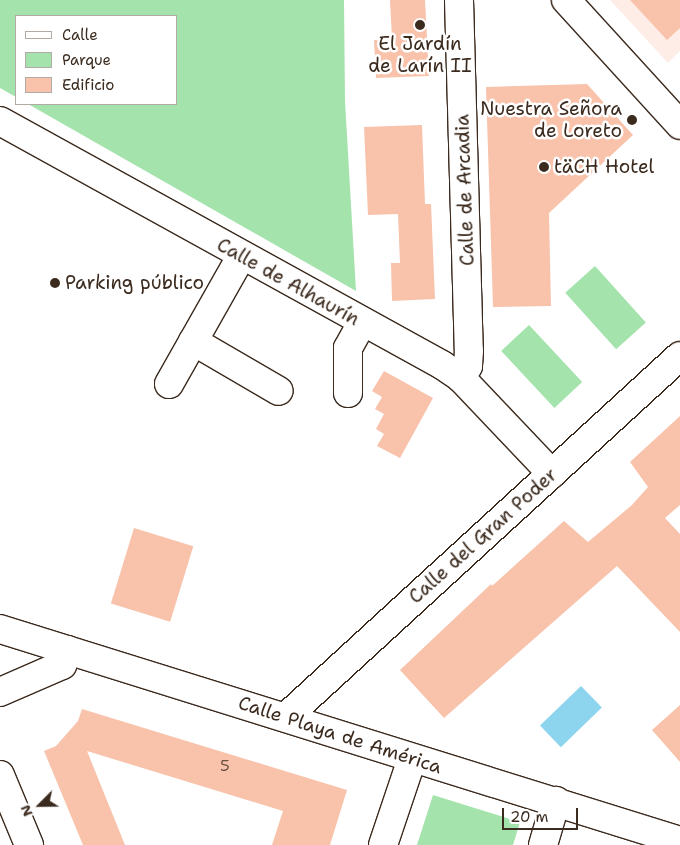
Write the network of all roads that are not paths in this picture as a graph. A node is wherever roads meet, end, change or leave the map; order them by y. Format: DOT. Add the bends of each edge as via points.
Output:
graph roads {
  1 [pos="459,0"];
  2 [pos="566,0"];
  3 [pos="0,121"];
  4 [pos="680,125"];
  5 [pos="242,255"];
  6 [pos="362,323"];
  7 [pos="193,341"];
  8 [pos="680,356"];
  9 [pos="460,378"];
  10 [pos="169,384"];
  11 [pos="280,391"];
  12 [pos="348,393"];
  13 [pos="552,474"];
  14 [pos="0,629"];
  15 [pos="68,650"];
  16 [pos="0,692"];
  17 [pos="286,717"];
  18 [pos="412,759"];
  19 [pos="0,775"];
  20 [pos="556,801"];
  21 [pos="680,842"];
  22 [pos="29,845"];
  23 [pos="383,845"];
  24 [pos="543,845"];
  1 -- 9 [label="street, Calle de Arcadia" via="469,351 468,366"];
  2 -- 4 [label="street"];
  3 -- 5 [label="street, Calle de Alhaurín"];
  5 -- 6 [label="street, Calle de Alhaurín"];
  5 -- 7 [label="street"];
  6 -- 9 [label="street, Calle de Alhaurín"];
  6 -- 12 [label="street" via="348,348"];
  7 -- 10 [label="street"];
  7 -- 11 [label="street"];
  8 -- 13 [label="street, Calle del Gran Poder"];
  9 -- 13 [label="street, Calle de Alhaurín"];
  13 -- 17 [label="street, Calle del Gran Poder"];
  14 -- 15 [label="street, Calle Playa de América"];
  15 -- 16 [label="street" via="62,665"];
  15 -- 17 [label="street, Calle Playa de América"];
  17 -- 18 [label="street, Calle Playa de América"];
  18 -- 20 [label="street, Calle Playa de América"];
  18 -- 23 [label="street"];
  19 -- 22 [label="street"];
  20 -- 21 [label="street, Calle Playa de América"];
  20 -- 24 [label="street"];
}
